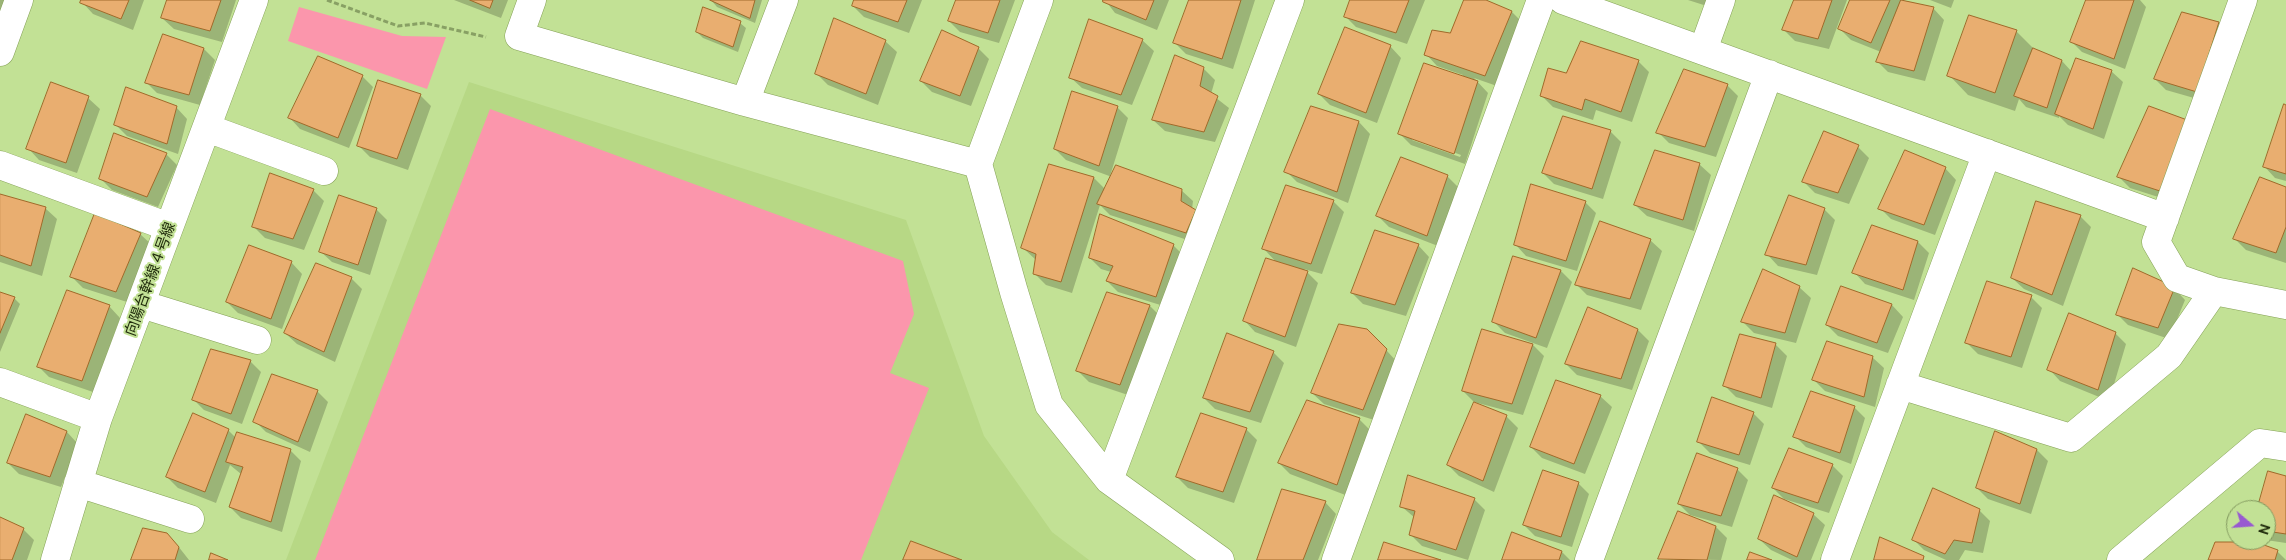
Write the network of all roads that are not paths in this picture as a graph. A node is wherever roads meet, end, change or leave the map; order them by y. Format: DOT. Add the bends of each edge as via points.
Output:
graph roads {
  1 [pos="20,0"];
  2 [pos="254,0"];
  3 [pos="532,0"];
  4 [pos="784,0"];
  5 [pos="1039,0"];
  6 [pos="1290,0"];
  7 [pos="1540,0"];
  8 [pos="1563,0"];
  9 [pos="1722,0"];
  10 [pos="2242,0"];
  11 [pos="1703,50"];
  12 [pos="0,52"];
  13 [pos="1769,74"];
  14 [pos="746,102"];
  15 [pos="206,128"];
  16 [pos="1988,153"];
  17 [pos="978,164"];
  18 [pos="0,165"];
  19 [pos="324,171"];
  20 [pos="2165,218"];
  21 [pos="169,227"];
  22 [pos="2214,291"];
  23 [pos="141,304"];
  24 [pos="2286,305"];
  25 [pos="257,340"];
  26 [pos="0,382"];
  27 [pos="1900,385"];
  28 [pos="98,418"];
  29 [pos="2286,447"];
  30 [pos="1109,480"];
  31 [pos="78,483"];
  32 [pos="190,518"];
  33 [pos="55,560"];
  34 [pos="1220,560"];
  35 [pos="1336,560"];
  36 [pos="1589,560"];
  37 [pos="1835,560"];
  38 [pos="2121,560"];
  1 -- 12 [label="street"];
  2 -- 15 [label="street, 向陽台幹線４号線"];
  3 -- 14 [label="street" via="518,36"];
  4 -- 14 [label="street"];
  5 -- 17 [label="street"];
  6 -- 30 [label="street"];
  7 -- 35 [label="street"];
  8 -- 11 [label="street"];
  9 -- 11 [label="street"];
  10 -- 20 [label="street"];
  11 -- 13 [label="street"];
  13 -- 16 [label="street"];
  13 -- 36 [label="street"];
  14 -- 17 [label="street"];
  15 -- 19 [label="street"];
  15 -- 21 [label="street, 向陽台幹線４号線"];
  16 -- 20 [label="street"];
  16 -- 27 [label="street"];
  17 -- 30 [label="street" via="1049,405"];
  18 -- 21 [label="street"];
  20 -- 22 [label="street" via="2156,242 2178,278"];
  21 -- 23 [label="street, 向陽台幹線４号線"];
  22 -- 24 [label="street"];
  22 -- 27 [label="street" via="2169,356 2071,438"];
  23 -- 25 [label="street"];
  23 -- 28 [label="street, 向陽台幹線４号線"];
  26 -- 28 [label="street"];
  27 -- 37 [label="street"];
  28 -- 31 [label="street, 向陽台幹線４号線"];
  29 -- 38 [label="street" via="2260,443"];
  30 -- 34 [label="street"];
  31 -- 32 [label="street"];
  31 -- 33 [label="street, 向陽台幹線４号線"];
}
